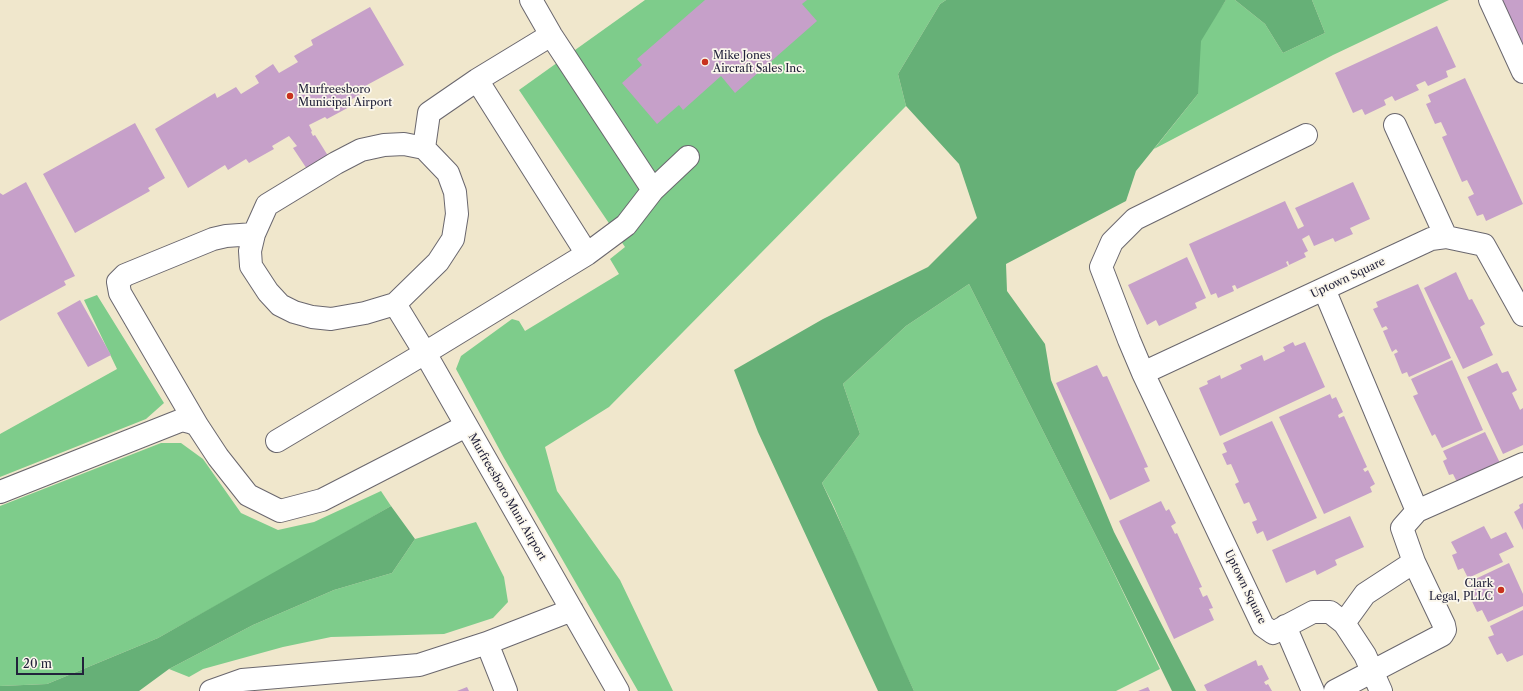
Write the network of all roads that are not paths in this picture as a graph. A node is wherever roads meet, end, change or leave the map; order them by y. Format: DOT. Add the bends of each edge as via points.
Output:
graph roads {
  1 [pos="531,0"];
  2 [pos="1490,0"];
  3 [pos="551,35"];
  4 [pos="1523,72"];
  5 [pos="477,80"];
  6 [pos="1395,125"];
  7 [pos="1306,135"];
  8 [pos="424,148"];
  9 [pos="688,157"];
  10 [pos="653,190"];
  11 [pos="254,234"];
  12 [pos="1446,236"];
  13 [pos="587,254"];
  14 [pos="1324,289"];
  15 [pos="395,304"];
  16 [pos="1523,315"];
  17 [pos="426,353"];
  18 [pos="1143,373"];
  19 [pos="198,425"];
  20 [pos="466,426"];
  21 [pos="277,441"];
  22 [pos="1523,464"];
  23 [pos="0,492"];
  24 [pos="1417,511"];
  25 [pos="1414,562"];
  26 [pos="572,610"];
  27 [pos="1344,623"];
  28 [pos="1285,626"];
  29 [pos="487,643"];
  30 [pos="1377,681"];
  31 [pos="210,691"];
  32 [pos="506,691"];
  33 [pos="618,691"];
  34 [pos="1313,691"];
  35 [pos="1335,691"];
  1 -- 3 [label="street"];
  2 -- 4 [label="street"];
  3 -- 5 [label="street"];
  3 -- 10 [label="street"];
  5 -- 8 [label="street" via="429,113"];
  5 -- 13 [label="street"];
  6 -- 12 [label="street"];
  7 -- 18 [label="street, Uptown Square" via="1135,219 1112,242 1100,267"];
  8 -- 11 [label="street" via="404,144 361,150 268,205"];
  8 -- 15 [label="street" via="448,173 455,192 457,214 453,239 438,262"];
  9 -- 10 [label="street"];
  10 -- 13 [label="street" via="626,226"];
  11 -- 15 [label="street" via="250,251 251,266 280,305 294,312 331,319"];
  11 -- 19 [label="street" via="213,239 125,275 118,282 120,293"];
  12 -- 14 [label="street, Uptown Square" via="1431,239"];
  12 -- 16 [label="street, Uptown Square" via="1484,245"];
  13 -- 17 [label="street"];
  14 -- 18 [label="street, Uptown Square"];
  14 -- 24 [label="street"];
  15 -- 17 [label="street, Murfreesboro Muni Airport"];
  17 -- 20 [label="street, Murfreesboro Muni Airport"];
  17 -- 21 [label="street"];
  18 -- 28 [label="street, Uptown Square" via="1263,626 1272,633"];
  19 -- 20 [label="street" via="218,457 248,495 280,511 322,500"];
  19 -- 23 [label="street" via="182,420"];
  20 -- 26 [label="street, Murfreesboro Muni Airport"];
  22 -- 24 [label="street"];
  24 -- 25 [label="street" via="1402,528"];
  25 -- 27 [label="street" via="1365,594"];
  25 -- 30 [label="street" via="1444,625 1444,630 1442,635"];
  26 -- 29 [label="street"];
  26 -- 33 [label="street, Murfreesboro Muni Airport"];
  27 -- 28 [label="street, Uptown Square" via="1330,612 1314,612"];
  27 -- 30 [label="street, Uptown Square" via="1365,655"];
  28 -- 34 [label="street"];
  29 -- 31 [label="street" via="419,665 242,680"];
  29 -- 32 [label="street"];
  30 -- 35 [label="street"];
}
